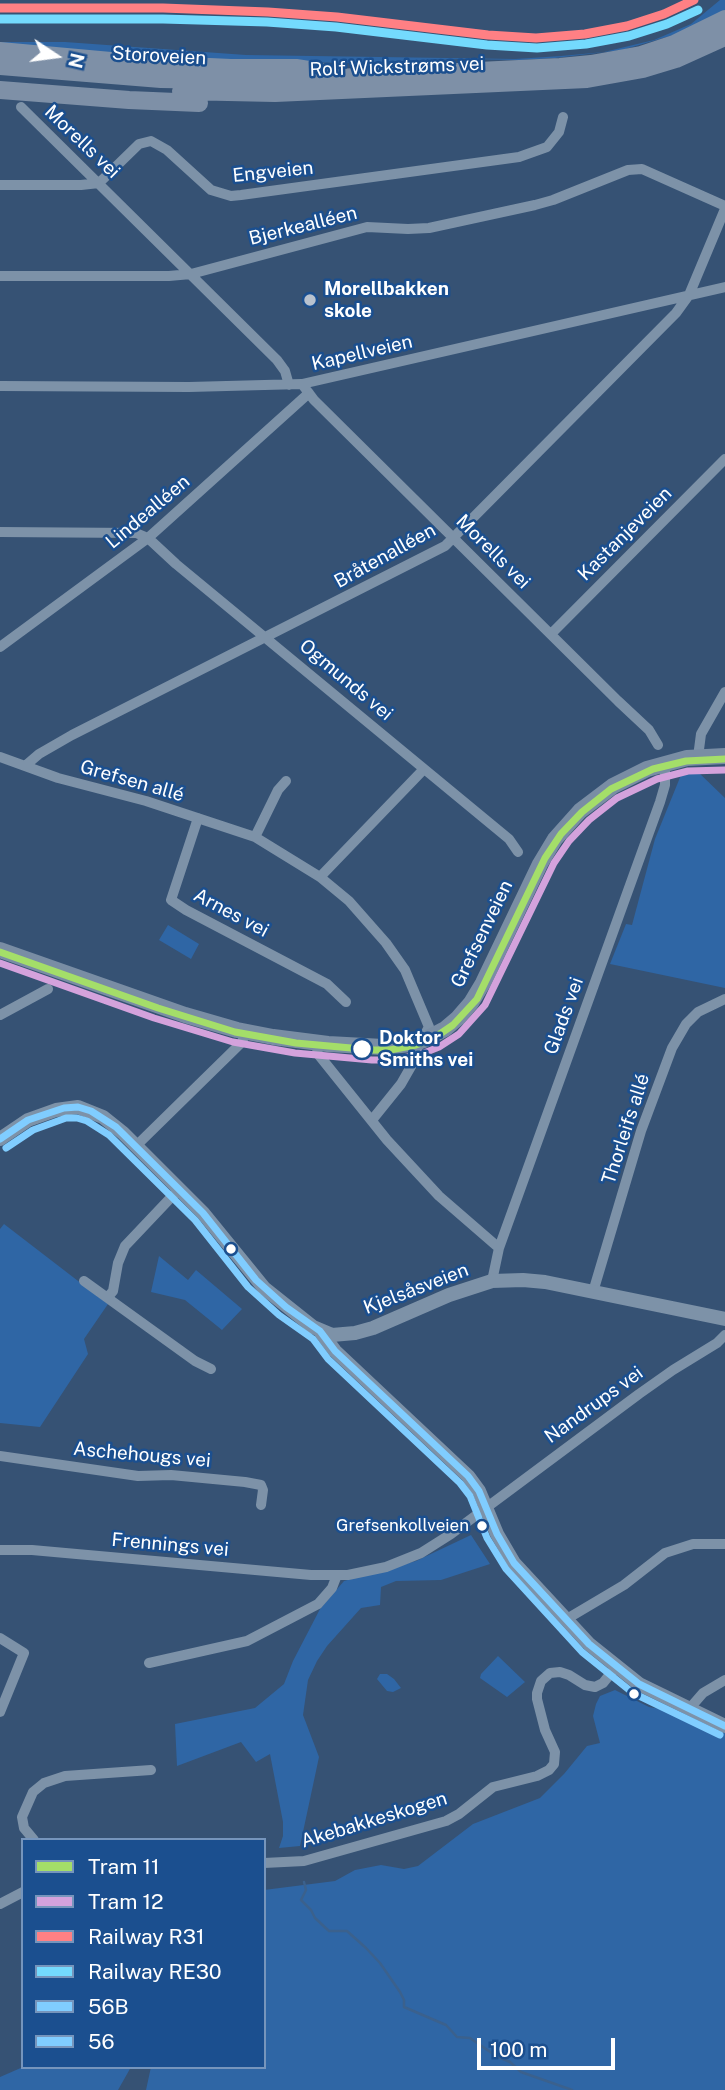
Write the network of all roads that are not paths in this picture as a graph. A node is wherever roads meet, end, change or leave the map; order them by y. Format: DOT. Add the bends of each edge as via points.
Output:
graph roads {
  1 [pos="725,19"];
  2 [pos="725,37"];
  3 [pos="0,51"];
  4 [pos="0,66"];
  5 [pos="355,77"];
  6 [pos="0,78"];
  7 [pos="506,84"];
  8 [pos="231,87"];
  9 [pos="0,90"];
  10 [pos="21,107"];
  11 [pos="563,117"];
  12 [pos="99,183"];
  13 [pos="0,185"];
  14 [pos="725,207"];
  15 [pos="191,274"];
  16 [pos="0,276"];
  17 [pos="725,287"];
  18 [pos="690,295"];
  19 [pos="289,385"];
  20 [pos="0,386"];
  21 [pos="305,388"];
  22 [pos="725,459"];
  23 [pos="0,532"];
  24 [pos="452,537"];
  25 [pos="148,538"];
  26 [pos="551,634"];
  27 [pos="267,637"];
  28 [pos="0,647"];
  29 [pos="725,692"];
  30 [pos="658,745"];
  31 [pos="725,756"];
  32 [pos="0,757"];
  33 [pos="698,757"];
  34 [pos="665,763"];
  35 [pos="25,766"];
  36 [pos="424,769"];
  37 [pos="286,781"];
  38 [pos="198,818"];
  39 [pos="255,837"];
  40 [pos="518,852"];
  41 [pos="320,877"];
  42 [pos="0,950"];
  43 [pos="48,989"];
  44 [pos="725,999"];
  45 [pos="346,1002"];
  46 [pos="0,1015"];
  47 [pos="246,1032"];
  48 [pos="421,1041"];
  49 [pos="316,1042"];
  50 [pos="372,1120"];
  51 [pos="0,1139"];
  52 [pos="136,1146"];
  53 [pos="179,1189"];
  54 [pos="499,1248"];
  55 [pos="84,1281"];
  56 [pos="492,1282"];
  57 [pos="593,1292"];
  58 [pos="108,1297"];
  59 [pos="725,1319"];
  60 [pos="320,1331"];
  61 [pos="725,1335"];
  62 [pos="211,1369"];
  63 [pos="0,1456"];
  64 [pos="261,1505"];
  65 [pos="486,1508"];
  66 [pos="725,1544"];
  67 [pos="0,1550"];
  68 [pos="337,1575"];
  69 [pos="565,1620"];
  70 [pos="0,1638"];
  71 [pos="149,1663"];
  72 [pos="616,1667"];
  73 [pos="725,1680"];
  74 [pos="690,1708"];
  75 [pos="0,1712"];
  76 [pos="725,1727"];
  77 [pos="151,1770"];
  78 [pos="32,1838"];
  79 [pos="270,1863"];
  80 [pos="21,1893"];
  81 [pos="0,1904"];
  1 -- 5 [label="highway, Rolf Wickstrøms vei" via="674,44 591,64"];
  2 -- 7 [label="highway, Rolf Wickstrøms vei" via="676,59 630,72"];
  3 -- 5 [label="highway" via="156,65 296,68"];
  4 -- 8 [label="highway, Storoveien"];
  5 -- 8 [label="highway, Rolf Wickstrøms vei"];
  6 -- 8 [label="highway, Storoveien" via="160,90"];
  7 -- 8 [label="highway, Rolf Wickstrøms vei"];
  7 -- 9 [label="highway" via="428,96 246,105"];
  10 -- 12 [label="street, Morells vei"];
  11 -- 12 [label="street, Engveien" via="559,132 547,147 519,157 231,196 211,190 167,150 146,141"];
  12 -- 13 [label="street"];
  12 -- 15 [label="street, Morells vei"];
  14 -- 15 [label="street, Bjerkealléen" via="655,173 628,170 543,203 429,228 367,227"];
  14 -- 18 [label="street, Bråtenalléen"];
  15 -- 16 [label="street, Bjerkealléen"];
  15 -- 19 [label="street, Morells vei" via="281,363"];
  17 -- 18 [label="street, Kapellveien"];
  18 -- 21 [label="street, Kapellveien"];
  18 -- 24 [label="street, Bråtenalléen"];
  19 -- 20 [label="street, Kapellveien"];
  19 -- 21 [label="street, Kapellveien"];
  21 -- 24 [label="street, Morells vei"];
  21 -- 25 [label="street, Lindealléen"];
  22 -- 26 [label="street, Kastanjeveien"];
  23 -- 25 [label="street" via="136,533"];
  24 -- 26 [label="street, Morells vei"];
  24 -- 27 [label="street, Bråtenalléen" via="445,546"];
  25 -- 27 [label="street, Ogmunds vei"];
  25 -- 28 [label="street, Lindealléen"];
  26 -- 30 [label="street, Morells vei" via="649,730"];
  27 -- 35 [label="street, Bråtenalléen" via="72,735"];
  27 -- 36 [label="street, Ogmunds vei"];
  29 -- 33 [label="street" via="701,734"];
  31 -- 33 [label="main road, Grefsenveien"];
  32 -- 35 [label="street, Grefsen allé"];
  33 -- 34 [label="main road, Grefsenveien"];
  34 -- 48 [label="main road, Grefsenveien" via="612,786 570,820 540,864 471,1003 445,1029"];
  34 -- 54 [label="street, Glads vei" via="660,802"];
  35 -- 38 [label="street, Grefsen allé"];
  36 -- 40 [label="street, Ogmunds vei" via="509,839"];
  36 -- 41 [label="street"];
  37 -- 39 [label="street"];
  38 -- 39 [label="street, Grefsen allé"];
  38 -- 45 [label="street, Arnes vei" via="172,900 327,984"];
  39 -- 41 [label="street, Grefsen allé"];
  41 -- 48 [label="street, Grefsen allé" via="369,922 405,970 429,1027"];
  42 -- 47 [label="main road, Grefsenveien"];
  43 -- 46 [label="street"];
  44 -- 57 [label="street, Thorleifs allé" via="698,1012 672,1048 641,1130"];
  47 -- 49 [label="main road, Grefsenveien"];
  47 -- 52 [label="street" via="242,1042"];
  48 -- 49 [label="main road, Grefsenveien" via="383,1048"];
  48 -- 50 [label="street, Grefsen allé" via="405,1078"];
  49 -- 50 [label="street" via="318,1054"];
  50 -- 54 [label="street" via="439,1196"];
  51 -- 52 [label="street" via="39,1116 78,1107 103,1117"];
  52 -- 53 [label="street"];
  53 -- 58 [label="street" via="125,1246"];
  53 -- 60 [label="street" via="256,1280"];
  54 -- 56 [label="street, Glads vei"];
  55 -- 58 [label="street"];
  56 -- 57 [label="street, Kjelsåsveien" via="545,1282"];
  56 -- 60 [label="street, Kjelsåsveien" via="373,1328 332,1335"];
  57 -- 59 [label="street, Kjelsåsveien"];
  58 -- 62 [label="street"];
  60 -- 65 [label="street" via="335,1352 468,1476"];
  61 -- 65 [label="street, Nandrups vei"];
  63 -- 64 [label="street, Aschehougs vei" via="138,1476 261,1485"];
  65 -- 68 [label="street, Frennings vei" via="409,1559 372,1571"];
  65 -- 69 [label="street" via="514,1563"];
  66 -- 69 [label="street" via="693,1544 665,1553 624,1585"];
  67 -- 68 [label="street, Frennings vei"];
  68 -- 71 [label="street" via="318,1604 247,1641"];
  69 -- 72 [label="street"];
  70 -- 75 [label="street" via="24,1653"];
  72 -- 74 [label="street"];
  72 -- 79 [label="street, Akebakkeskogen" via="595,1687 560,1672 541,1681 537,1699 555,1752 549,1770 493,1787 446,1821 304,1861"];
  73 -- 74 [label="street" via="703,1693"];
  74 -- 76 [label="street"];
  77 -- 78 [label="street" via="65,1776 44,1783 33,1792 22,1817"];
  80 -- 81 [label="street"];
}
